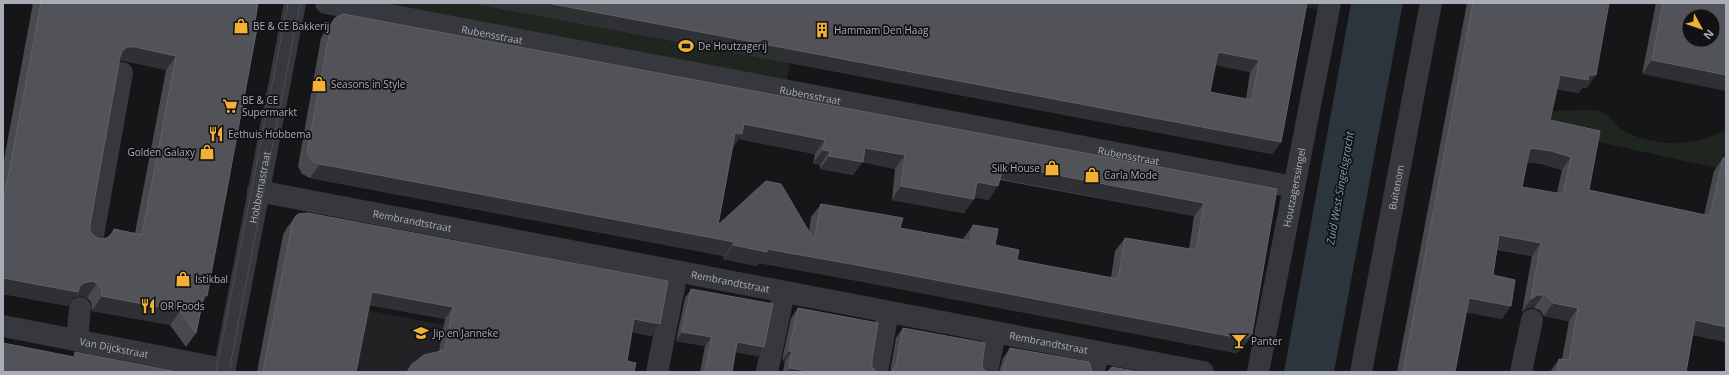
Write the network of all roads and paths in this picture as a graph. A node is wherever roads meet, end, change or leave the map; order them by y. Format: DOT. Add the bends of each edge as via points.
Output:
graph roads {
  1 [pos="295,3"];
  2 [pos="326,3"];
  3 [pos="1330,3"];
  4 [pos="1431,3"];
  5 [pos="122,73"];
  6 [pos="1294,187"];
  7 [pos="258,191"];
  8 [pos="92,241"];
  9 [pos="677,272"];
  10 [pos="784,292"];
  11 [pos="80,308"];
  12 [pos="888,312"];
  13 [pos="1532,320"];
  14 [pos="3,326"];
  15 [pos="995,333"];
  16 [pos="77,340"];
  17 [pos="1096,362"];
  18 [pos="224,370"];
  19 [pos="657,372"];
  20 [pos="767,372"];
  21 [pos="877,372"];
  22 [pos="987,372"];
  23 [pos="1203,372"];
  24 [pos="1258,372"];
  25 [pos="1361,372"];
  26 [pos="1521,372"];
  1 -- 7 [label="street, Hobbemastraat"];
  2 -- 6 [label="street, Rubensstraat"];
  3 -- 6 [label="street, Houtzagerssingel"];
  4 -- 25 [label="street, Buitenom"];
  5 -- 8 [label="street"];
  6 -- 24 [label="street, Houtzagerssingel"];
  7 -- 9 [label="street, Rembrandtstraat"];
  7 -- 18 [label="street, Hobbemastraat"];
  9 -- 10 [label="street, Rembrandtstraat"];
  9 -- 19 [label="street"];
  10 -- 12 [label="street, Rembrandtstraat"];
  10 -- 20 [label="street"];
  11 -- 16 [label="street"];
  12 -- 15 [label="street, Rembrandtstraat"];
  12 -- 21 [label="street"];
  13 -- 26 [label="street"];
  14 -- 16 [label="street, Van Dijckstraat"];
  15 -- 17 [label="street, Rembrandtstraat"];
  15 -- 22 [label="street"];
  16 -- 18 [label="street, Van Dijckstraat"];
  17 -- 23 [label="street, Rembrandtstraat"];
}
